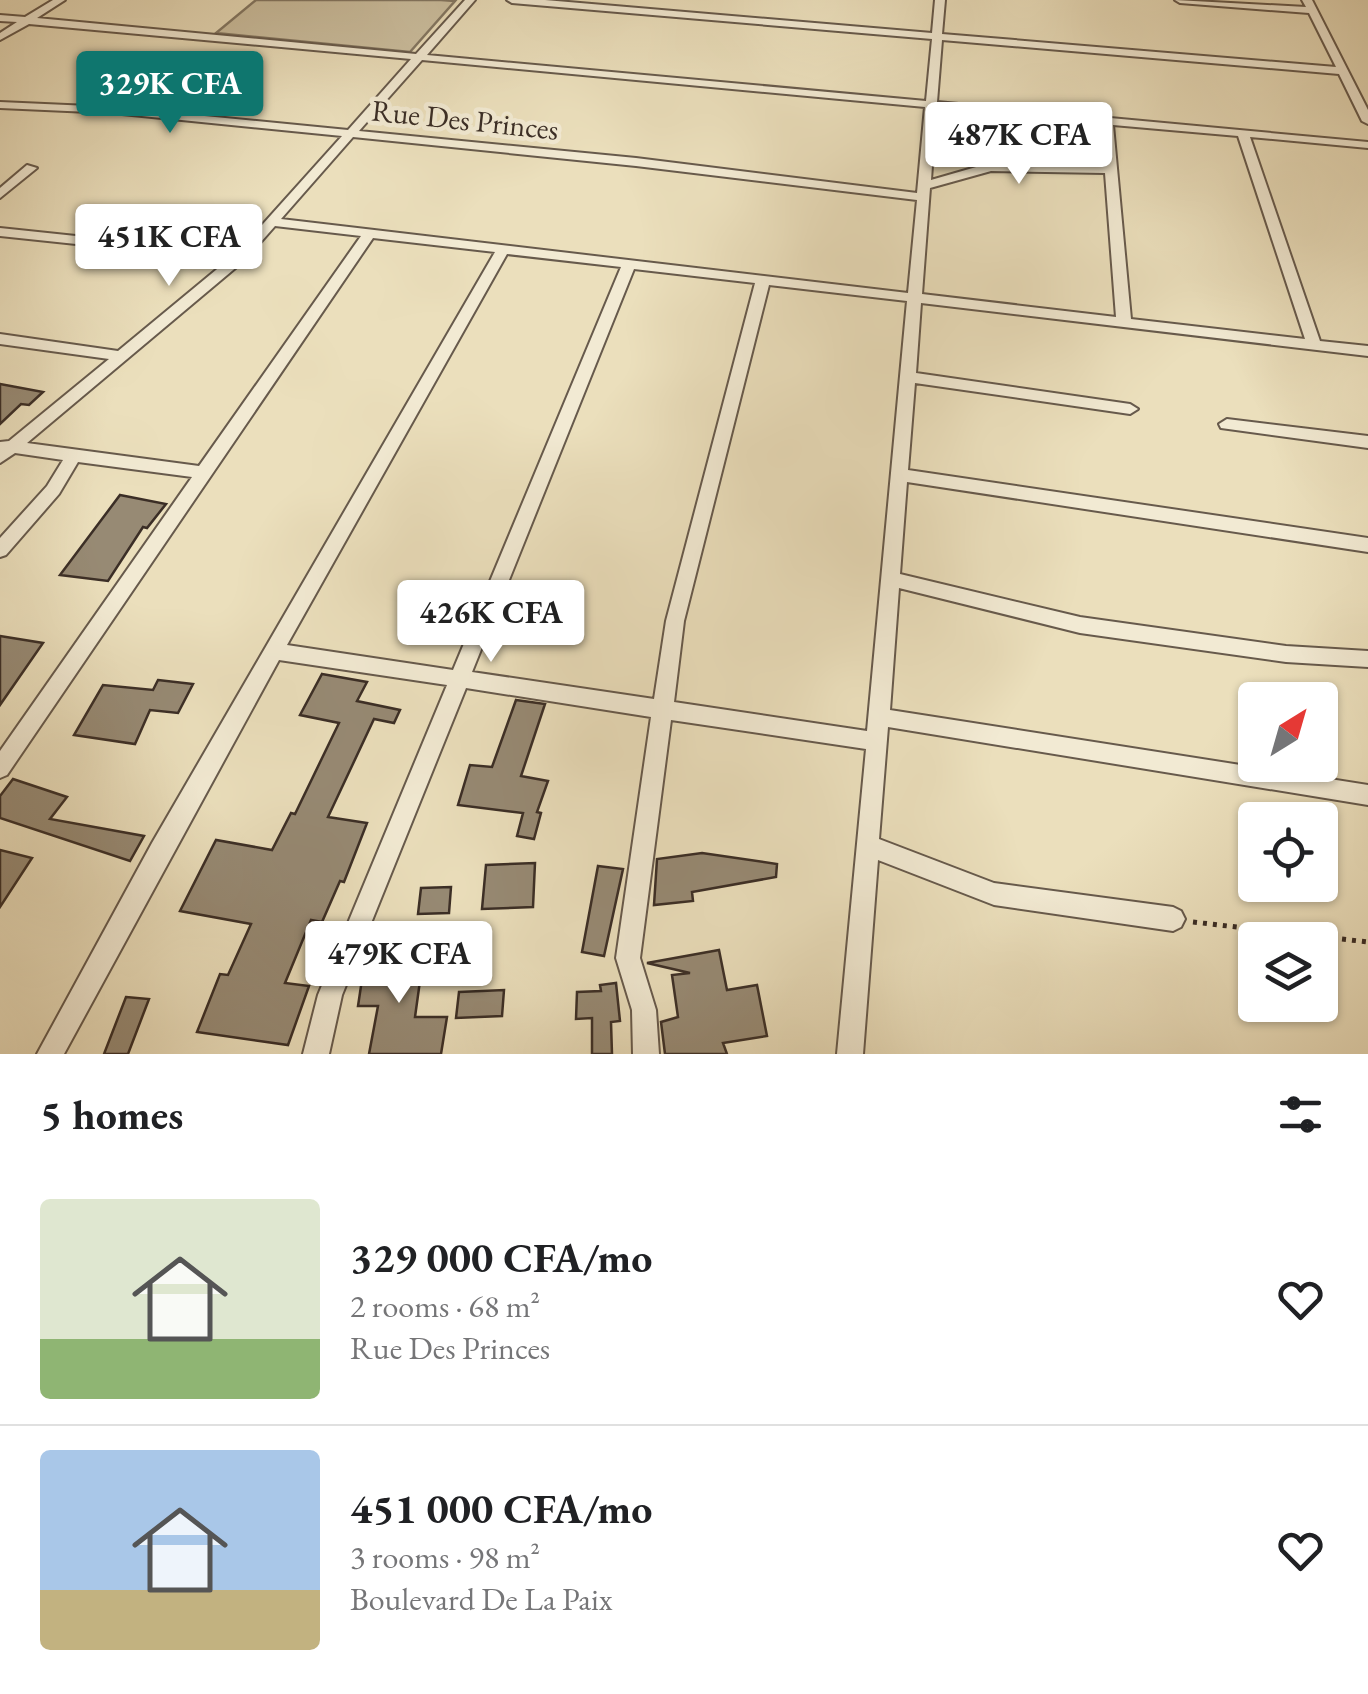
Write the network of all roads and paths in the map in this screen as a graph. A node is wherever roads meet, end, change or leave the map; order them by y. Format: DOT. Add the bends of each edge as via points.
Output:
graph roads {
  1 [pos="60,0"];
  2 [pos="470,0"];
  3 [pos="512,0"];
  4 [pos="940,0"];
  5 [pos="1180,0"];
  6 [pos="1309,5"];
  7 [pos="0,18"];
  8 [pos="27,21"];
  9 [pos="0,37"];
  10 [pos="937,37"];
  11 [pos="418,56"];
  12 [pos="1343,71"];
  13 [pos="0,105"];
  14 [pos="931,105"];
  15 [pos="1368,120"];
  16 [pos="1107,121"];
  17 [pos="348,133"];
  18 [pos="1243,134"];
  19 [pos="1368,145"];
  20 [pos="30,168"];
  21 [pos="1111,170"];
  22 [pos="924,192"];
  23 [pos="0,194"];
  24 [pos="272,222"];
  25 [pos="0,232"];
  26 [pos="370,233"];
  27 [pos="503,249"];
  28 [pos="240,257"];
  29 [pos="629,264"];
  30 [pos="763,280"];
  31 [pos="915,298"];
  32 [pos="1124,322"];
  33 [pos="0,339"];
  34 [pos="1314,345"];
  35 [pos="1364,351"];
  36 [pos="124,356"];
  37 [pos="1368,370"];
  38 [pos="909,377"];
  39 [pos="1130,409"];
  40 [pos="1227,424"];
  41 [pos="1368,442"];
  42 [pos="4,450"];
  43 [pos="73,456"];
  44 [pos="204,474"];
  45 [pos="900,475"];
  46 [pos="1368,544"];
  47 [pos="0,550"];
  48 [pos="892,579"];
  49 [pos="275,652"];
  50 [pos="1368,658"];
  51 [pos="459,679"];
  52 [pos="664,708"];
  53 [pos="880,716"];
  54 [pos="878,742"];
  55 [pos="0,768"];
  56 [pos="1368,795"];
  57 [pos="870,846"];
  58 [pos="1173,920"];
  59 [pos="1368,942"];
  60 [pos="50,1054"];
  61 [pos="316,1054"];
  62 [pos="646,1054"];
  63 [pos="850,1054"];
  1 -- 8 [label="street"];
  2 -- 11 [label="street"];
  3 -- 10 [label="street"];
  4 -- 10 [label="street"];
  5 -- 6 [label="street"];
  6 -- 12 [label="street"];
  7 -- 8 [label="street"];
  8 -- 9 [label="street"];
  8 -- 11 [label="street"];
  10 -- 12 [label="street"];
  10 -- 14 [label="street"];
  11 -- 14 [label="street"];
  11 -- 17 [label="street"];
  12 -- 15 [label="street"];
  13 -- 17 [label="street, Rue Des Princes"];
  14 -- 16 [label="street"];
  14 -- 22 [label="street"];
  16 -- 18 [label="street"];
  16 -- 21 [label="street"];
  17 -- 22 [label="street, Rue Des Princes"];
  17 -- 24 [label="street"];
  18 -- 19 [label="street"];
  18 -- 34 [label="street"];
  20 -- 23 [label="street"];
  21 -- 22 [label="street" via="990,167"];
  21 -- 32 [label="street"];
  22 -- 31 [label="street"];
  24 -- 26 [label="street"];
  24 -- 28 [label="street"];
  25 -- 28 [label="street"];
  26 -- 27 [label="street"];
  26 -- 44 [label="street"];
  27 -- 29 [label="street"];
  27 -- 49 [label="street"];
  28 -- 36 [label="street"];
  29 -- 30 [label="street"];
  29 -- 51 [label="street"];
  30 -- 31 [label="street"];
  30 -- 52 [label="street" via="675,620"];
  31 -- 32 [label="street"];
  31 -- 38 [label="street"];
  32 -- 34 [label="street"];
  33 -- 36 [label="street"];
  34 -- 35 [label="street"];
  35 -- 37 [label="street"];
  36 -- 42 [label="street"];
  38 -- 39 [label="street"];
  38 -- 45 [label="street"];
  40 -- 41 [label="street"];
  42 -- 43 [label="street"];
  43 -- 44 [label="street"];
  43 -- 47 [label="street" via="53,490"];
  44 -- 55 [label="street"];
  45 -- 46 [label="street"];
  45 -- 48 [label="street"];
  48 -- 50 [label="street" via="1080,625 1286,654"];
  48 -- 53 [label="street"];
  49 -- 51 [label="street"];
  49 -- 60 [label="street" via="152,859"];
  51 -- 52 [label="street"];
  51 -- 61 [label="street" via="330,995"];
  52 -- 54 [label="street"];
  52 -- 62 [label="street" via="628,958 644,1010"];
  53 -- 54 [label="street"];
  53 -- 56 [label="street"];
  54 -- 57 [label="street"];
  57 -- 58 [label="street" via="994,894"];
  57 -- 63 [label="street"];
  58 -- 59 [label="path"];
}
